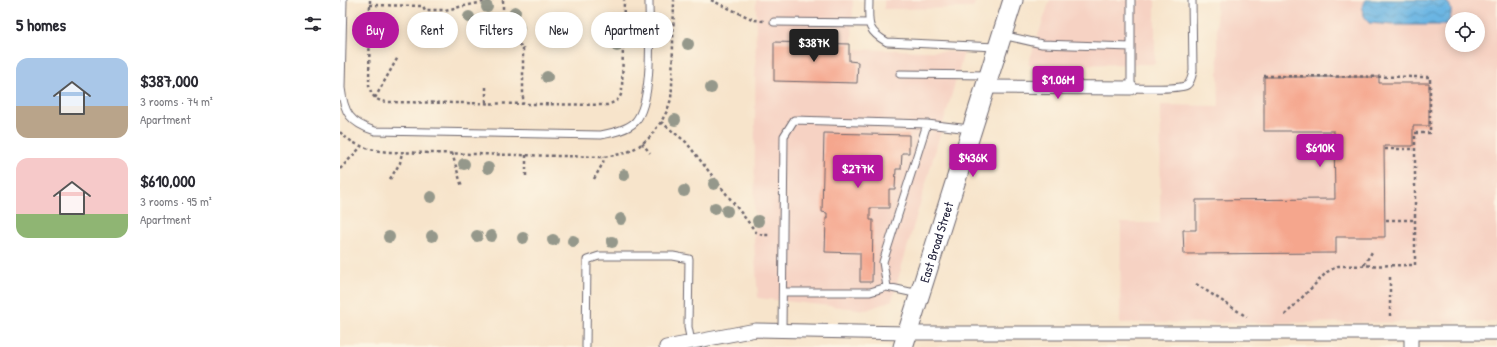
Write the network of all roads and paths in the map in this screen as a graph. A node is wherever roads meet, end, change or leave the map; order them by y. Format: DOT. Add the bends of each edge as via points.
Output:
graph roads {
  1 [pos="343,0"];
  2 [pos="370,0"];
  3 [pos="478,0"];
  4 [pos="493,0"];
  5 [pos="503,0"];
  6 [pos="624,0"];
  7 [pos="649,0"];
  8 [pos="711,0"];
  9 [pos="869,0"];
  10 [pos="1013,0"];
  11 [pos="1131,0"];
  12 [pos="1192,0"];
  13 [pos="370,4"];
  14 [pos="473,4"];
  15 [pos="624,12"];
  16 [pos="754,20"];
  17 [pos="774,22"];
  18 [pos="869,23"];
  19 [pos="1000,41"];
  20 [pos="1131,47"];
  21 [pos="623,48"];
  22 [pos="398,57"];
  23 [pos="900,74"];
  24 [pos="1264,76"];
  25 [pos="988,81"];
  26 [pos="486,87"];
  27 [pos="1131,88"];
  28 [pos="375,98"];
  29 [pos="486,104"];
  30 [pos="523,104"];
  31 [pos="661,122"];
  32 [pos="928,124"];
  33 [pos="973,129"];
  34 [pos="642,143"];
  35 [pos="361,147"];
  36 [pos="1385,149"];
  37 [pos="1415,149"];
  38 [pos="402,152"];
  39 [pos="452,153"];
  40 [pos="650,153"];
  41 [pos="526,155"];
  42 [pos="604,157"];
  43 [pos="340,168"];
  44 [pos="526,177"];
  45 [pos="390,179"];
  46 [pos="594,179"];
  47 [pos="462,187"];
  48 [pos="1386,220"];
  49 [pos="1415,220"];
  50 [pos="762,235"];
  51 [pos="1372,252"];
  52 [pos="1364,265"];
  53 [pos="1390,277"];
  54 [pos="1196,284"];
  55 [pos="887,287"];
  56 [pos="783,292"];
  57 [pos="919,294"];
  58 [pos="1390,316"];
  59 [pos="1247,317"];
  60 [pos="1283,317"];
  61 [pos="782,330"];
  62 [pos="1411,333"];
  63 [pos="1497,333"];
  64 [pos="905,340"];
  65 [pos="692,342"];
  66 [pos="586,347"];
  67 [pos="666,347"];
  68 [pos="1412,347"];
  1 -- 7 [label="lane" via="341,88 346,111 353,121 362,127 375,131 601,135 621,130 635,122 643,110 647,93"];
  2 -- 13 [label="path"];
  3 -- 14 [label="path"];
  4 -- 14 [label="path"];
  5 -- 30 [label="path" via="503,36 523,47"];
  6 -- 15 [label="path"];
  8 -- 16 [label="path"];
  9 -- 18 [label="lane"];
  10 -- 19 [label="street, East Broad Street"];
  11 -- 20 [label="lane"];
  12 -- 27 [label="lane" via="1193,71 1188,84 1180,88"];
  13 -- 14 [label="path" via="423,6 425,10 445,10"];
  13 -- 28 [label="path" via="369,85"];
  17 -- 18 [label="lane"];
  18 -- 19 [label="lane" via="876,36 887,42"];
  19 -- 20 [label="lane"];
  19 -- 25 [label="street, East Broad Street"];
  20 -- 27 [label="lane"];
  21 -- 30 [label="path" via="622,90 618,100 607,105"];
  22 -- 28 [label="path"];
  23 -- 25 [label="lane"];
  24 -- 37 [label="path" via="1430,77 1430,133 1415,133"];
  25 -- 27 [label="street"];
  25 -- 33 [label="street, East Broad Street"];
  26 -- 29 [label="path"];
  28 -- 29 [label="path" via="387,102"];
  29 -- 30 [label="path"];
  31 -- 50 [label="path" via="686,142 756,232"];
  32 -- 33 [label="lane"];
  32 -- 55 [label="lane" via="883,262"];
  32 -- 56 [label="lane" via="794,120 784,136"];
  33 -- 57 [label="street, East Broad Street"];
  34 -- 40 [label="path"];
  35 -- 43 [label="path"];
  36 -- 37 [label="path"];
  37 -- 49 [label="path"];
  38 -- 45 [label="path" via="400,162"];
  39 -- 47 [label="path"];
  41 -- 44 [label="path"];
  42 -- 46 [label="path"];
  48 -- 49 [label="path"];
  49 -- 52 [label="path" via="1415,265"];
  51 -- 52 [label="path"];
  52 -- 60 [label="path" via="1333,268"];
  53 -- 58 [label="path"];
  54 -- 59 [label="path"];
  55 -- 56 [label="lane" via="870,292"];
  55 -- 57 [label="lane"];
  56 -- 61 [label="lane"];
  57 -- 64 [label="street, East Broad Street"];
  61 -- 64 [label="street"];
  61 -- 65 [label="street" via="756,330"];
  62 -- 63 [label="street"];
  62 -- 64 [label="street"];
  62 -- 68 [label="street"];
  65 -- 66 [label="lane" via="688,327 689,259 673,256 599,256 588,260"];
  65 -- 67 [label="street"];
}
